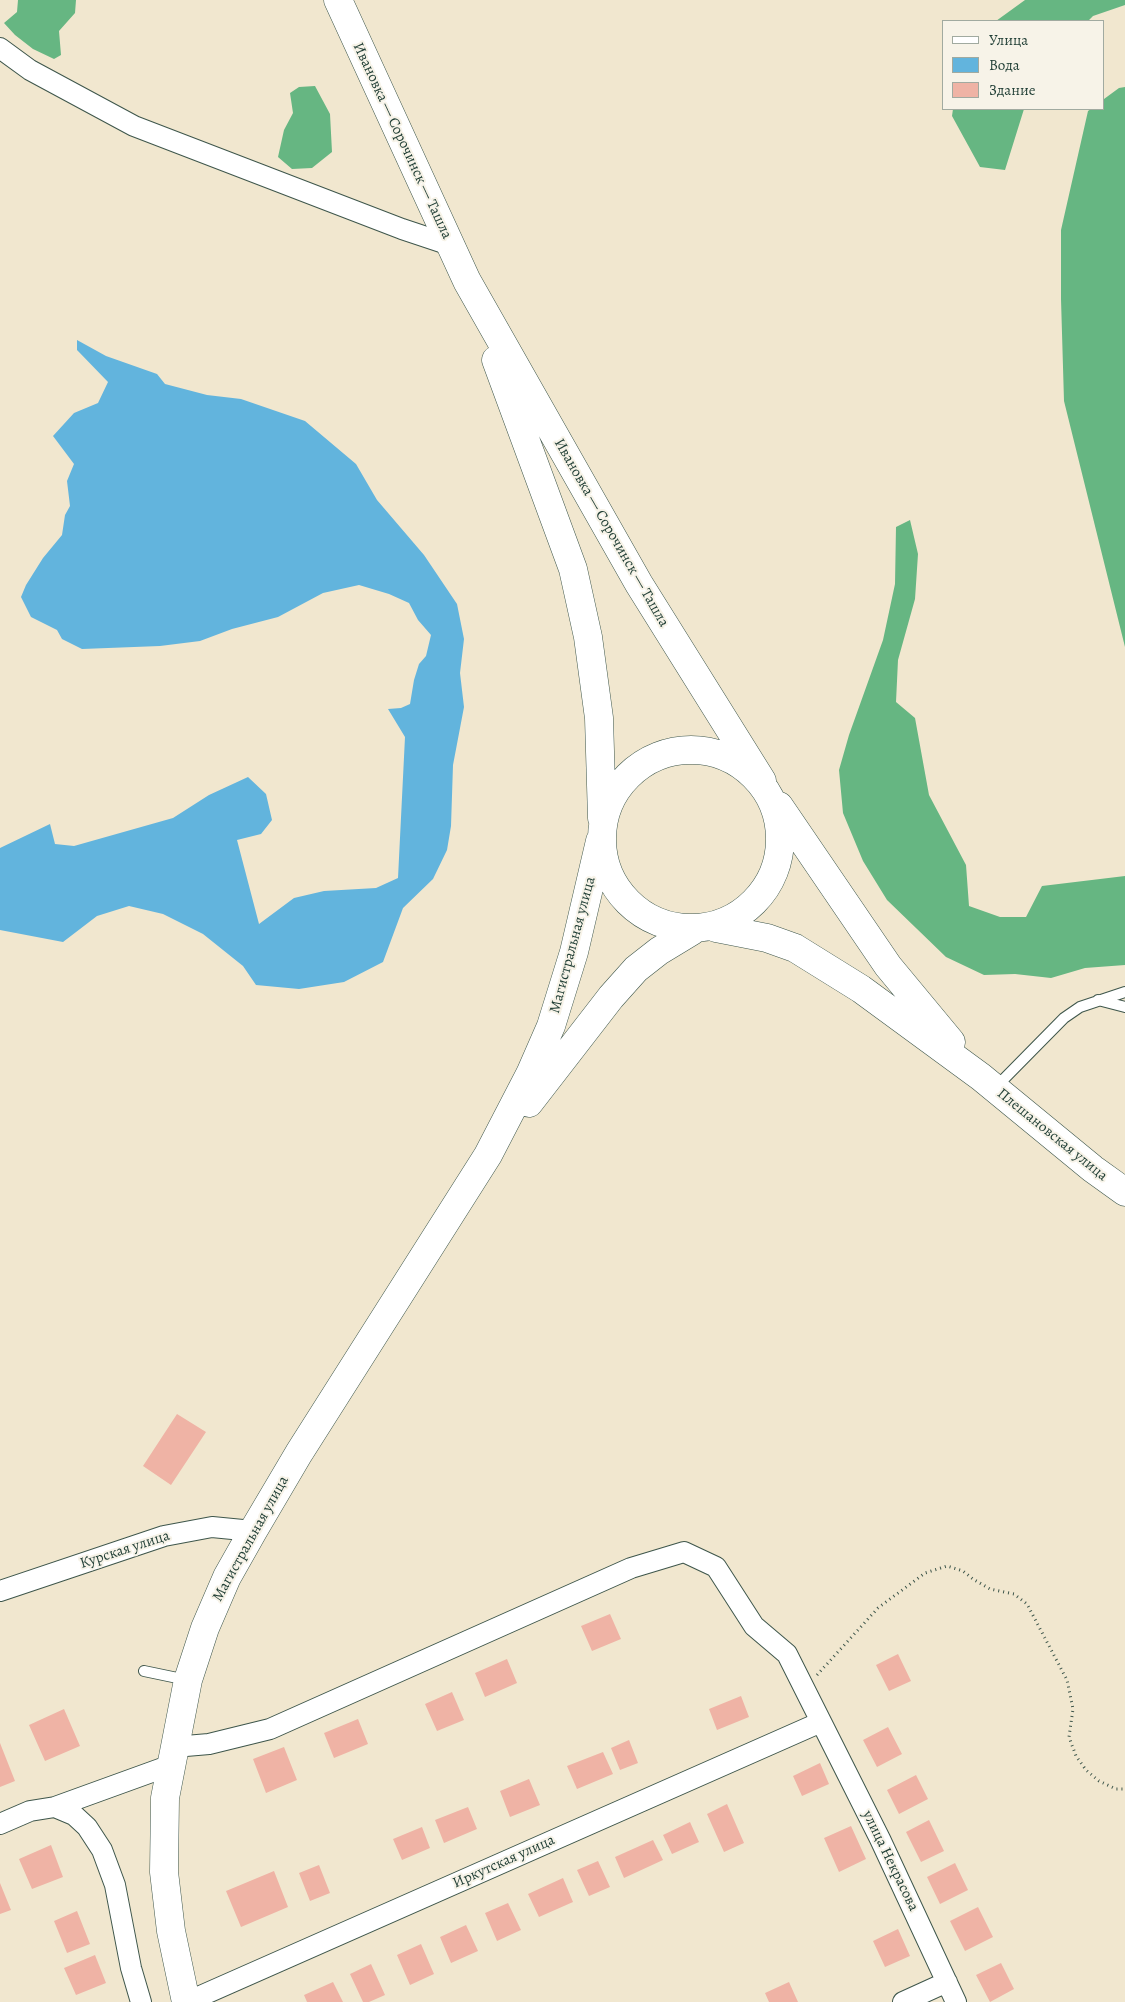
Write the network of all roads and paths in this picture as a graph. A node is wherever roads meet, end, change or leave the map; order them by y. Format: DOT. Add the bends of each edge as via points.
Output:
graph roads {
  1 [pos="338,0"];
  2 [pos="0,48"];
  3 [pos="450,245"];
  4 [pos="467,281"];
  5 [pos="768,789"];
  6 [pos="601,830"];
  7 [pos="704,929"];
  8 [pos="1125,992"];
  9 [pos="1097,1000"];
  10 [pos="1125,1007"];
  11 [pos="987,1083"];
  12 [pos="488,1155"];
  13 [pos="1125,1192"];
  14 [pos="253,1531"];
  15 [pos="0,1591"];
  16 [pos="144,1671"];
  17 [pos="188,1680"];
  18 [pos="805,1688"];
  19 [pos="821,1722"];
  20 [pos="173,1756"];
  21 [pos="1125,1788"];
  22 [pos="55,1807"];
  23 [pos="0,1824"];
  24 [pos="946,1982"];
  25 [pos="141,2002"];
  26 [pos="187,2002"];
  27 [pos="903,2002"];
  28 [pos="956,2002"];
  1 -- 3 [label="main road, Ивановка — Сорочинск — Ташла"];
  2 -- 3 [label="street" via="30,70 134,126"];
  3 -- 4 [label="main road, Ивановка — Сорочинск — Ташла"];
  4 -- 5 [label="main road, Ивановка — Сорочинск — Ташла" via="639,584"];
  4 -- 6 [label="main road, Ивановка — Сорочинск — Ташла" via="573,568 588,637 598,718"];
  5 -- 6 [label="main road" via="740,764 718,753 695,749 671,751 649,759 631,773 614,793"];
  5 -- 7 [label="main road, Ивановка — Сорочинск — Ташла" via="780,828 779,853 772,876 738,915"];
  5 -- 11 [label="main road" via="888,966"];
  6 -- 7 [label="main road, Ивановка — Сорочинск — Ташла" via="606,869 632,904 670,926"];
  6 -- 12 [label="main road, Магистральная улица" via="574,952 551,1026"];
  7 -- 11 [label="main road" via="767,938 795,948 861,989"];
  7 -- 12 [label="main road, Магистральная улица" via="659,951 636,969"];
  8 -- 9 [label="lane"];
  9 -- 10 [label="lane"];
  9 -- 11 [label="lane" via="1064,1018"];
  11 -- 13 [label="main road, Плешановская улица"];
  12 -- 14 [label="main road, Магистральная улица"];
  14 -- 15 [label="street, Курская улица" via="212,1527 164,1536"];
  14 -- 17 [label="main road, Магистральная улица" via="227,1577 205,1628"];
  16 -- 17 [label="lane"];
  17 -- 20 [label="main road, Магистральная улица"];
  18 -- 19 [label="street, улица Некрасова"];
  18 -- 20 [label="street, улица Некрасова" via="787,1654 754,1626 716,1567 684,1552 631,1568 270,1729"];
  18 -- 21 [label="path" via="878,1608 925,1573 947,1566 963,1571 990,1589 1014,1594 1027,1604 1067,1680 1074,1709 1069,1737 1076,1756 1099,1781 1116,1789"];
  19 -- 24 [label="street, улица Некрасова"];
  19 -- 26 [label="street, Иркутская улица"];
  20 -- 22 [label="street, улица Некрасова"];
  20 -- 26 [label="main road, Магистральная улица" via="165,1798 164,1872 171,1931"];
  22 -- 23 [label="street, улица Некрасова" via="30,1811"];
  22 -- 25 [label="street" via="74,1815 87,1827 102,1850 115,1885"];
  24 -- 27 [label="street"];
  24 -- 28 [label="street, улица Некрасова"];
}
